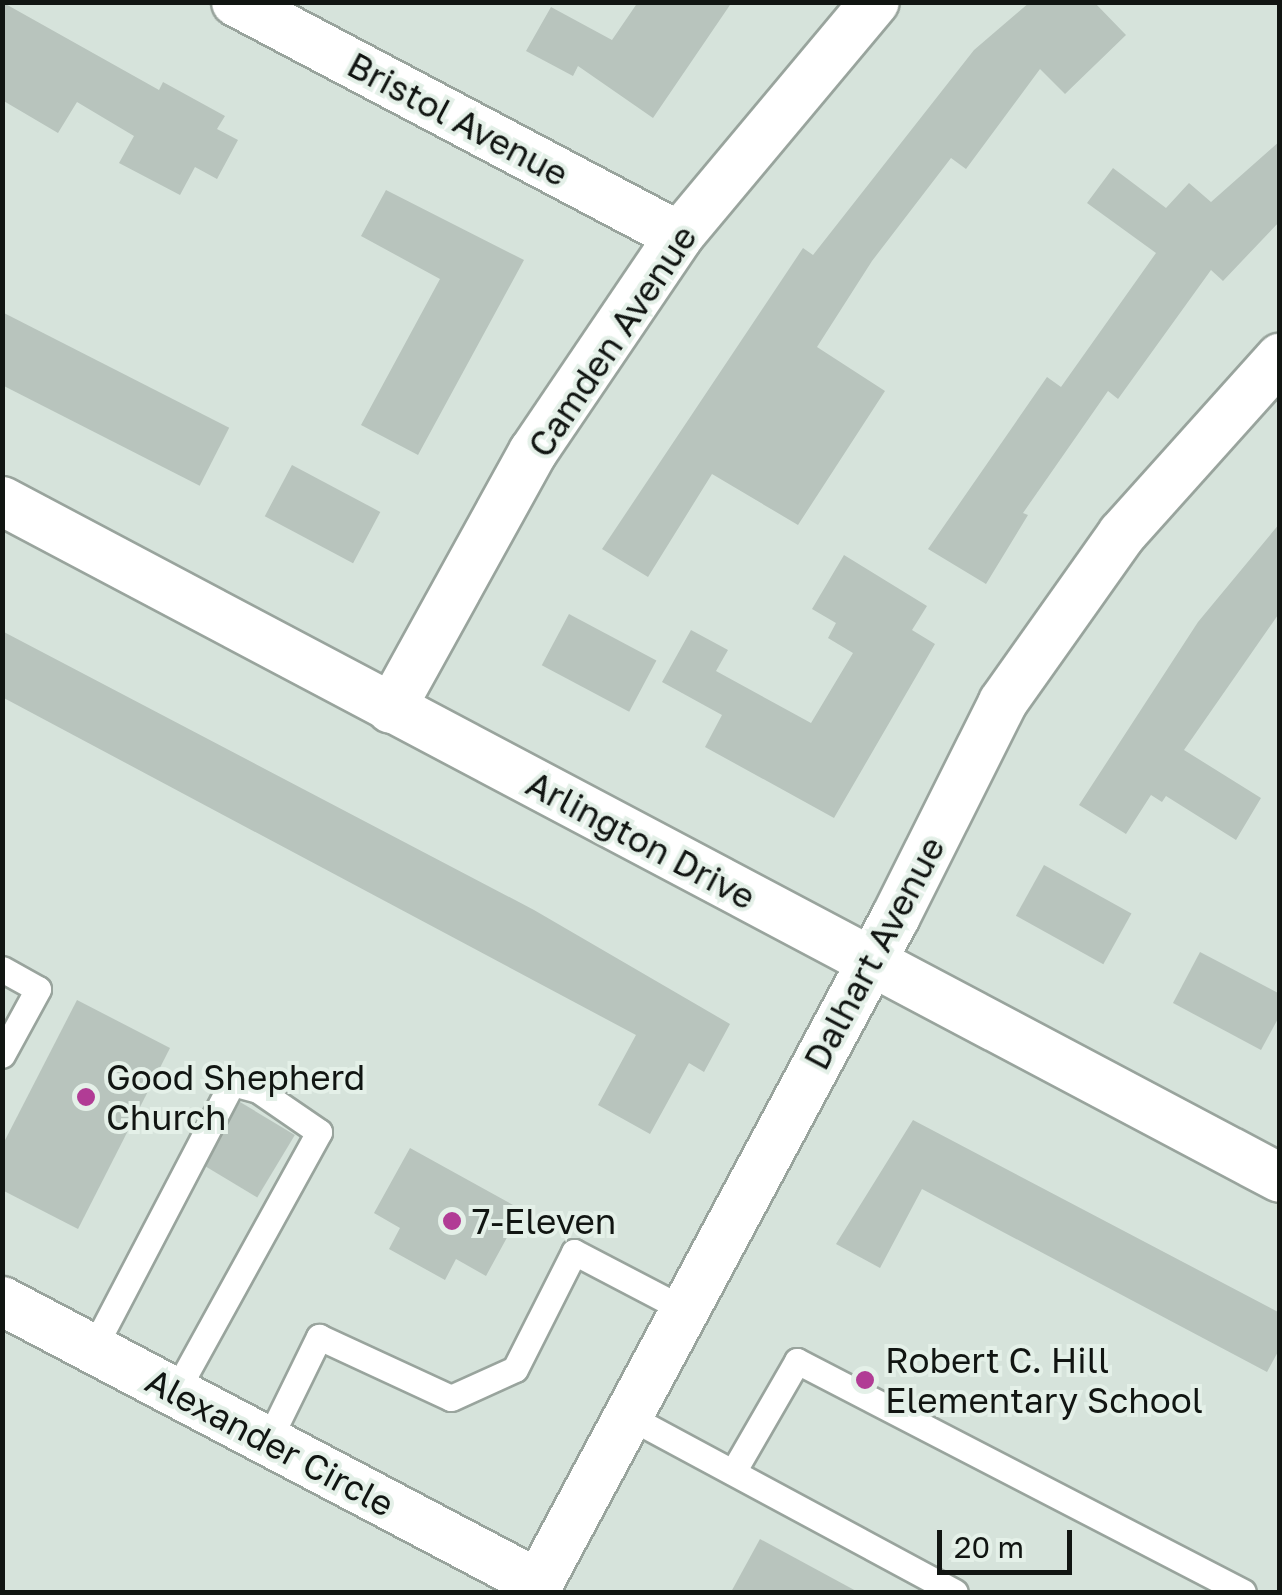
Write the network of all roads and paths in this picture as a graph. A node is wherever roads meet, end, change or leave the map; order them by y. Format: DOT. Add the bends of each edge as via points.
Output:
graph roads {
  1 [pos="236,2"];
  2 [pos="875,2"];
  3 [pos="680,236"];
  4 [pos="1280,358"];
  5 [pos="2,502"];
  6 [pos="391,708"];
  7 [pos="871,962"];
  8 [pos="2,969"];
  9 [pos="2,1055"];
  10 [pos="1280,1178"];
  11 [pos="2,1301"];
  12 [pos="685,1310"];
  13 [pos="94,1350"];
  14 [pos="176,1392"];
  15 [pos="628,1416"];
  16 [pos="268,1441"];
  17 [pos="733,1472"];
  18 [pos="536,1588"];
  19 [pos="955,1592"];
  20 [pos="1243,1592"];
  1 -- 3 [label="street, Bristol Avenue"];
  2 -- 3 [label="street, Camden Avenue"];
  3 -- 6 [label="street, Camden Avenue" via="534,452"];
  4 -- 7 [label="street, Dalhart Avenue" via="1122,534 1003,702"];
  5 -- 6 [label="street, Arlington Drive"];
  6 -- 7 [label="street, Arlington Drive"];
  7 -- 10 [label="street, Arlington Drive"];
  7 -- 12 [label="street, Dalhart Avenue"];
  8 -- 9 [label="lane" via="38,989"];
  11 -- 13 [label="street, Alexander Circle"];
  12 -- 15 [label="street, Dalhart Avenue"];
  12 -- 16 [label="lane" via="574,1252 514,1370 451,1398 319,1337"];
  13 -- 14 [label="street, Alexander Circle"];
  13 -- 14 [label="lane" via="232,1083 258,1090 319,1132"];
  14 -- 16 [label="street, Alexander Circle"];
  15 -- 17 [label="lane"];
  15 -- 18 [label="street, Dalhart Avenue"];
  16 -- 18 [label="street, Alexander Circle"];
  17 -- 19 [label="lane"];
  17 -- 20 [label="lane" via="797,1361"];
}
